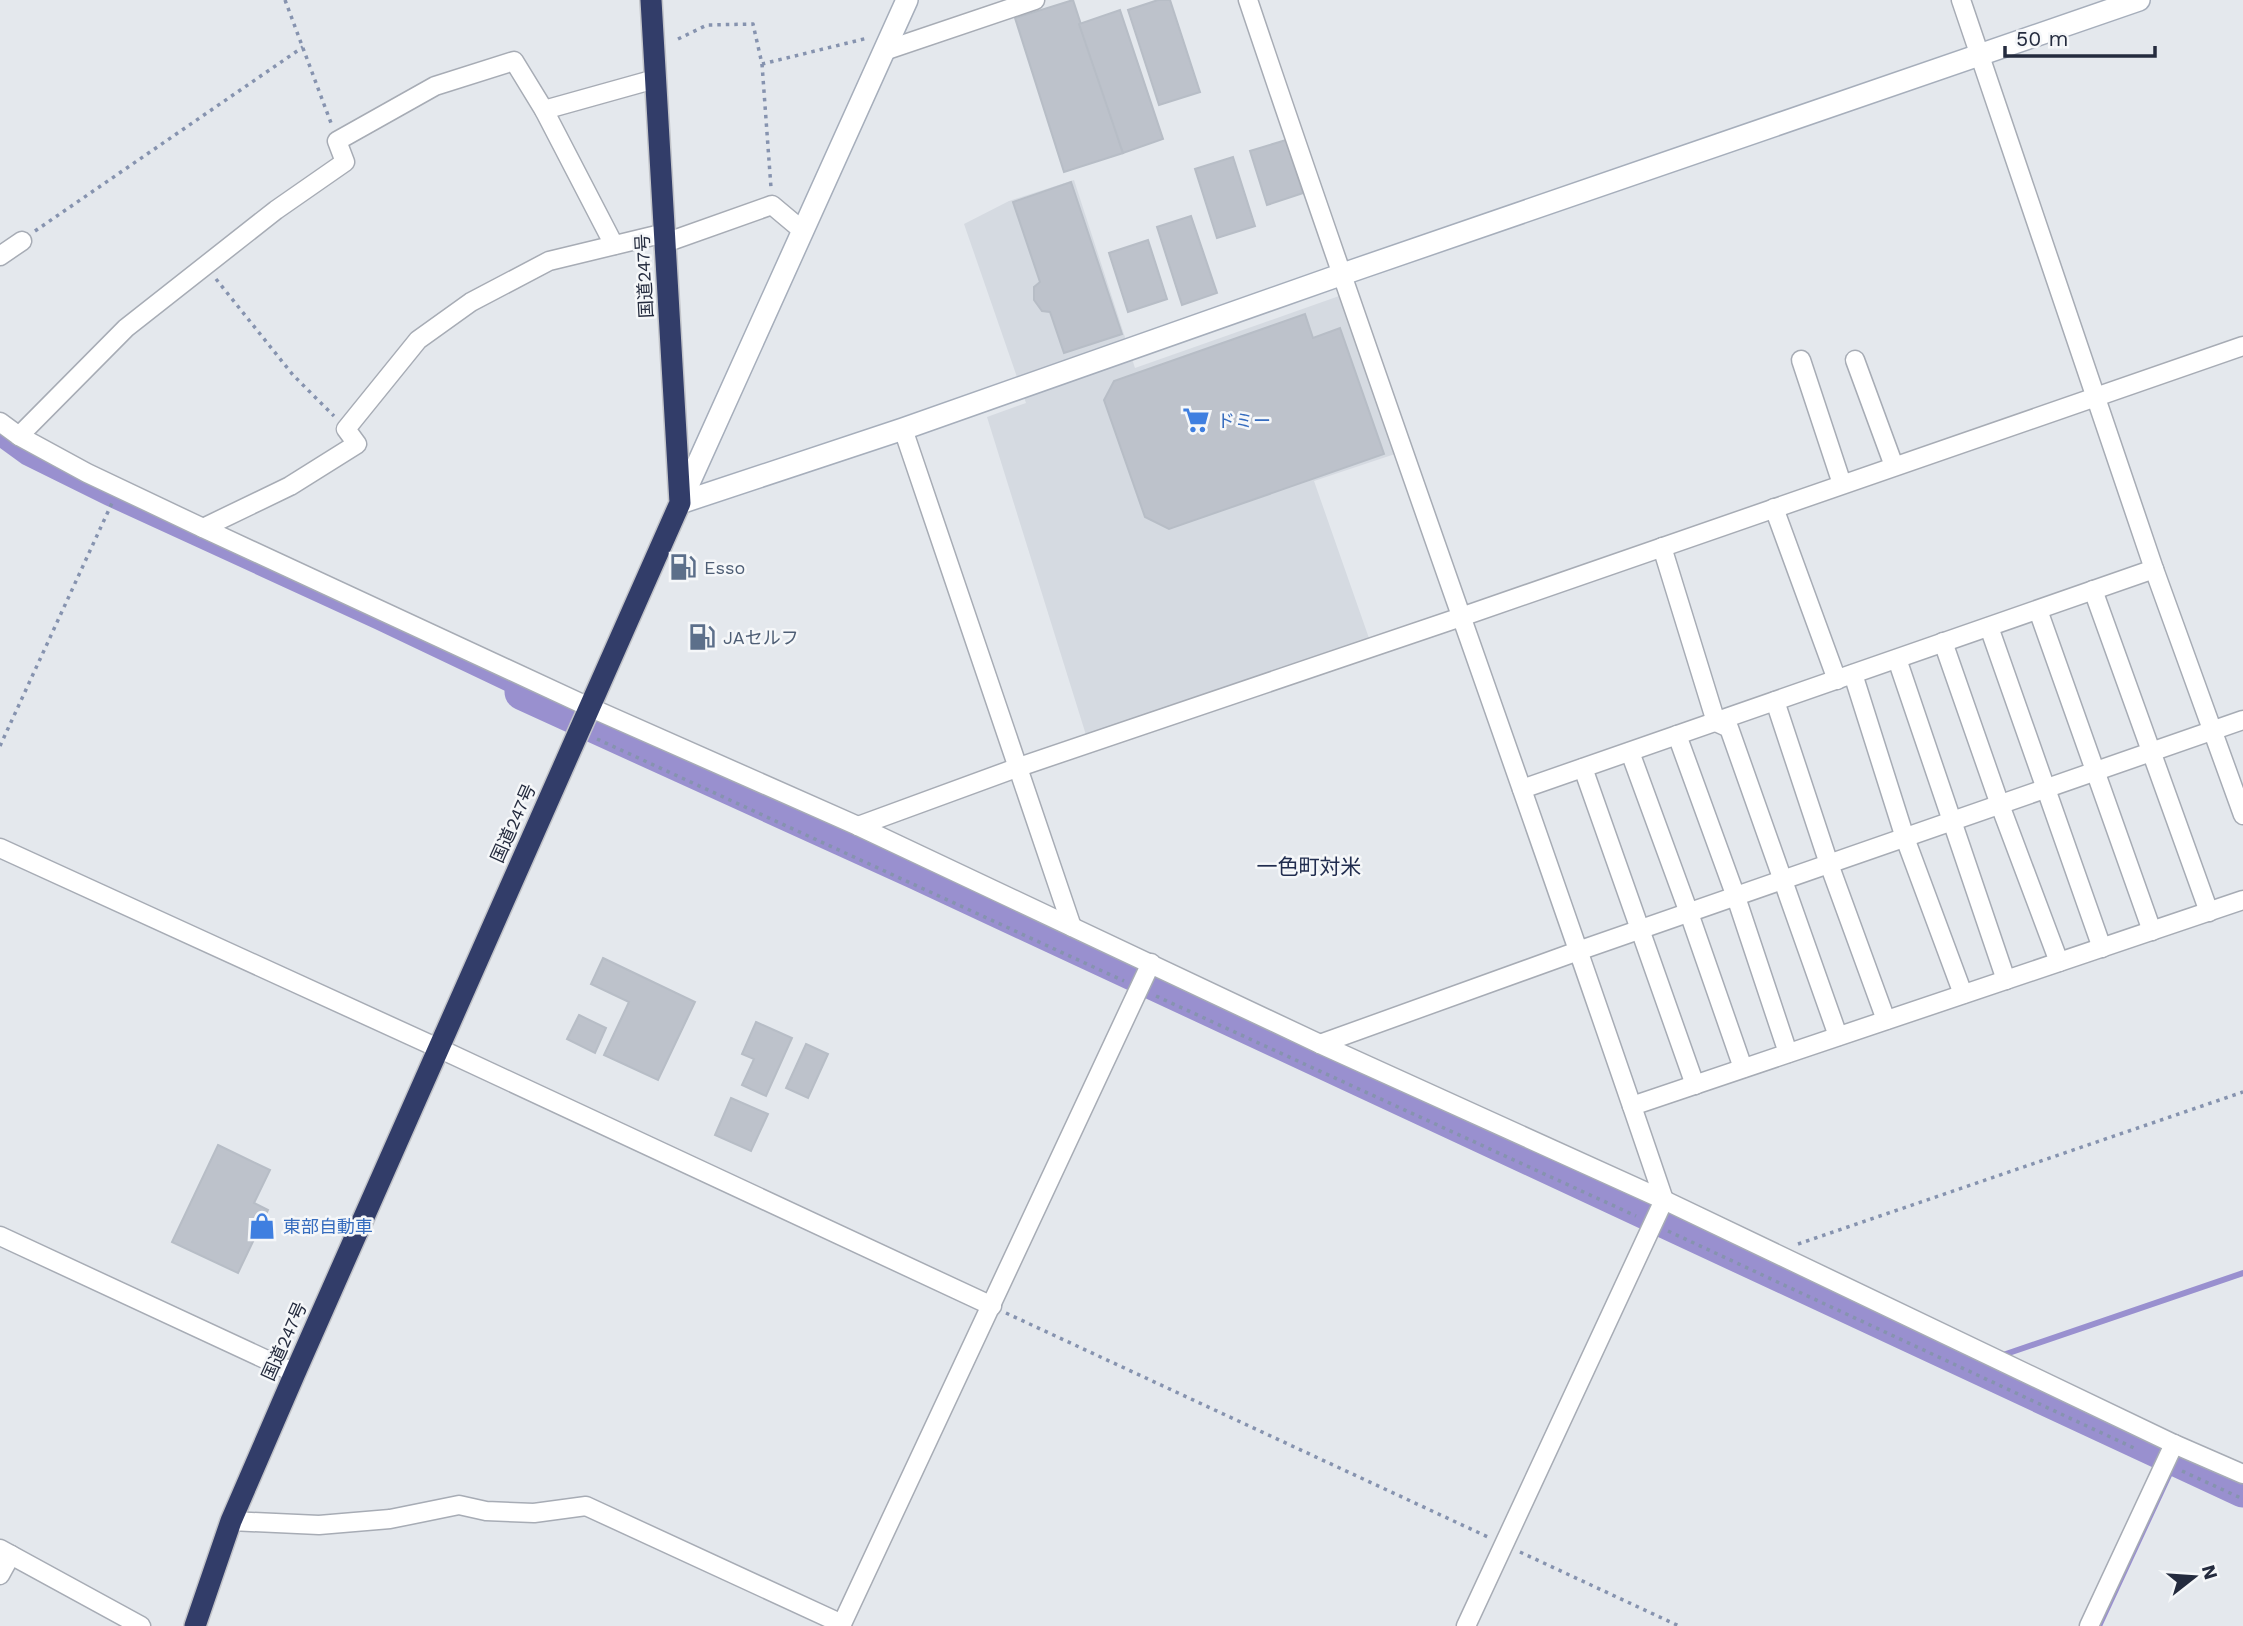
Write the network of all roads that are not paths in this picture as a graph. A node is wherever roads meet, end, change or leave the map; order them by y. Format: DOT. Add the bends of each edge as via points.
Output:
graph roads {
  1 [pos="651,0"];
  2 [pos="907,0"];
  3 [pos="1035,0"];
  4 [pos="1248,0"];
  5 [pos="1961,0"];
  6 [pos="2139,0"];
  7 [pos="888,42"];
  8 [pos="1979,56"];
  9 [pos="656,79"];
  10 [pos="544,110"];
  11 [pos="803,231"];
  12 [pos="665,238"];
  13 [pos="22,240"];
  14 [pos="614,245"];
  15 [pos="0,256"];
  16 [pos="1340,275"];
  17 [pos="2243,345"];
  18 [pos="1801,360"];
  19 [pos="1856,360"];
  20 [pos="2095,397"];
  21 [pos="0,422"];
  22 [pos="903,429"];
  23 [pos="19,436"];
  24 [pos="1894,466"];
  25 [pos="1842,484"];
  26 [pos="680,503"];
  27 [pos="1774,508"];
  28 [pos="203,528"];
  29 [pos="1662,547"];
  30 [pos="2154,569"];
  31 [pos="2093,590"];
  32 [pos="2038,610"];
  33 [pos="1461,617"];
  34 [pos="1990,627"];
  35 [pos="1944,642"];
  36 [pos="1897,659"];
  37 [pos="1845,677"];
  38 [pos="1774,701"];
  39 [pos="590,707"];
  40 [pos="2243,720"];
  41 [pos="1716,722"];
  42 [pos="2212,732"];
  43 [pos="1677,736"];
  44 [pos="1630,752"];
  45 [pos="2150,753"];
  46 [pos="1019,767"];
  47 [pos="1583,768"];
  48 [pos="2094,772"];
  49 [pos="1522,789"];
  50 [pos="2047,789"];
  51 [pos="2000,805"];
  52 [pos="2243,815"];
  53 [pos="1952,822"];
  54 [pos="858,826"];
  55 [pos="1905,838"];
  56 [pos="0,848"];
  57 [pos="1829,864"];
  58 [pos="1781,881"];
  59 [pos="1736,897"];
  60 [pos="2243,900"];
  61 [pos="2209,912"];
  62 [pos="1689,913"];
  63 [pos="1072,927"];
  64 [pos="1640,930"];
  65 [pos="2152,931"];
  66 [pos="2102,948"];
  67 [pos="1578,951"];
  68 [pos="2059,962"];
  69 [pos="1151,963"];
  70 [pos="2006,980"];
  71 [pos="1963,994"];
  72 [pos="1886,1020"];
  73 [pos="1838,1037"];
  74 [pos="1320,1044"];
  75 [pos="440,1048"];
  76 [pos="1788,1053"];
  77 [pos="1743,1068"];
  78 [pos="1695,1085"];
  79 [pos="1632,1106"];
  80 [pos="1664,1200"];
  81 [pos="0,1236"];
  82 [pos="992,1306"];
  83 [pos="295,1373"];
  84 [pos="2174,1444"];
  85 [pos="2235,1463"];
  86 [pos="2243,1474"];
  87 [pos="231,1521"];
  88 [pos="6,1552"];
  89 [pos="0,1575"];
  90 [pos="841,1625"];
  91 [pos="141,1626"];
  92 [pos="195,1626"];
  93 [pos="1466,1626"];
  94 [pos="2089,1626"];
  1 -- 9 [label="highway, 国道247号"];
  2 -- 7 [label="street"];
  3 -- 7 [label="street"];
  4 -- 16 [label="street"];
  5 -- 8 [label="street"];
  6 -- 8 [label="street"];
  7 -- 11 [label="street"];
  8 -- 16 [label="street"];
  8 -- 20 [label="street"];
  9 -- 10 [label="street"];
  9 -- 12 [label="highway, 国道247号"];
  10 -- 14 [label="street"];
  10 -- 23 [label="street" via="514,61 435,86 337,141 345,162 126,328"];
  11 -- 12 [label="street" via="772,205"];
  11 -- 26 [label="street"];
  12 -- 14 [label="street"];
  12 -- 26 [label="highway, 国道247号"];
  13 -- 15 [label="street"];
  14 -- 28 [label="street" via="549,261 471,302 418,340 346,429 357,444 290,486"];
  16 -- 22 [label="street"];
  16 -- 33 [label="street"];
  17 -- 20 [label="street"];
  18 -- 25 [label="street"];
  19 -- 24 [label="street"];
  20 -- 24 [label="street"];
  20 -- 30 [label="street"];
  21 -- 23 [label="street"];
  22 -- 26 [label="street"];
  22 -- 46 [label="street"];
  23 -- 28 [label="street"];
  24 -- 25 [label="street"];
  25 -- 27 [label="street"];
  26 -- 39 [label="highway, 国道247号"];
  27 -- 29 [label="street"];
  27 -- 37 [label="street"];
  28 -- 39 [label="street"];
  29 -- 33 [label="street"];
  29 -- 41 [label="street"];
  30 -- 31 [label="street"];
  30 -- 42 [label="street"];
  31 -- 32 [label="street"];
  31 -- 45 [label="street"];
  32 -- 34 [label="street"];
  32 -- 48 [label="street"];
  33 -- 46 [label="street"];
  33 -- 49 [label="street"];
  34 -- 35 [label="street"];
  34 -- 50 [label="street"];
  35 -- 36 [label="street"];
  35 -- 51 [label="street"];
  36 -- 37 [label="street"];
  36 -- 53 [label="street"];
  37 -- 38 [label="street"];
  37 -- 55 [label="street"];
  38 -- 41 [label="street"];
  38 -- 57 [label="street"];
  39 -- 54 [label="street"];
  39 -- 75 [label="highway, 国道247号"];
  40 -- 42 [label="street"];
  41 -- 43 [label="street"];
  41 -- 58 [label="street" via="1729,728"];
  42 -- 45 [label="street"];
  42 -- 52 [label="street"];
  43 -- 44 [label="street"];
  43 -- 59 [label="street"];
  44 -- 47 [label="street"];
  44 -- 62 [label="street"];
  45 -- 48 [label="street"];
  45 -- 61 [label="street"];
  46 -- 54 [label="street"];
  46 -- 63 [label="street"];
  47 -- 49 [label="street"];
  47 -- 64 [label="street"];
  48 -- 50 [label="street"];
  48 -- 65 [label="street"];
  49 -- 67 [label="street"];
  50 -- 51 [label="street"];
  50 -- 66 [label="street"];
  51 -- 53 [label="street"];
  51 -- 68 [label="street"];
  53 -- 55 [label="street"];
  53 -- 70 [label="street"];
  54 -- 63 [label="street"];
  55 -- 57 [label="street"];
  55 -- 71 [label="street"];
  56 -- 75 [label="street"];
  57 -- 58 [label="street"];
  57 -- 72 [label="street"];
  58 -- 59 [label="street"];
  58 -- 73 [label="street"];
  59 -- 62 [label="street"];
  59 -- 76 [label="street"];
  60 -- 61 [label="street"];
  61 -- 65 [label="street"];
  62 -- 64 [label="street"];
  62 -- 77 [label="street"];
  63 -- 69 [label="street"];
  64 -- 67 [label="street"];
  64 -- 78 [label="street"];
  65 -- 66 [label="street"];
  66 -- 68 [label="street"];
  67 -- 74 [label="street"];
  67 -- 79 [label="street"];
  68 -- 70 [label="street"];
  69 -- 74 [label="street"];
  69 -- 82 [label="street"];
  70 -- 71 [label="street"];
  71 -- 72 [label="street"];
  72 -- 73 [label="street"];
  73 -- 76 [label="street"];
  74 -- 80 [label="street"];
  75 -- 82 [label="street"];
  75 -- 83 [label="highway, 国道247号"];
  76 -- 77 [label="street"];
  77 -- 78 [label="street"];
  78 -- 79 [label="street"];
  79 -- 80 [label="street"];
  80 -- 84 [label="street"];
  80 -- 93 [label="street"];
  81 -- 83 [label="street"];
  82 -- 90 [label="street"];
  83 -- 87 [label="highway, 国道247号"];
  84 -- 85 [label="street"];
  84 -- 94 [label="street" via="2171,1465"];
  85 -- 86 [label="street"];
  87 -- 90 [label="street" via="319,1525 390,1519 459,1505 534,1513 586,1506"];
  87 -- 92 [label="highway, 国道247号"];
  88 -- 89 [label="street"];
  88 -- 91 [label="street"];
}
